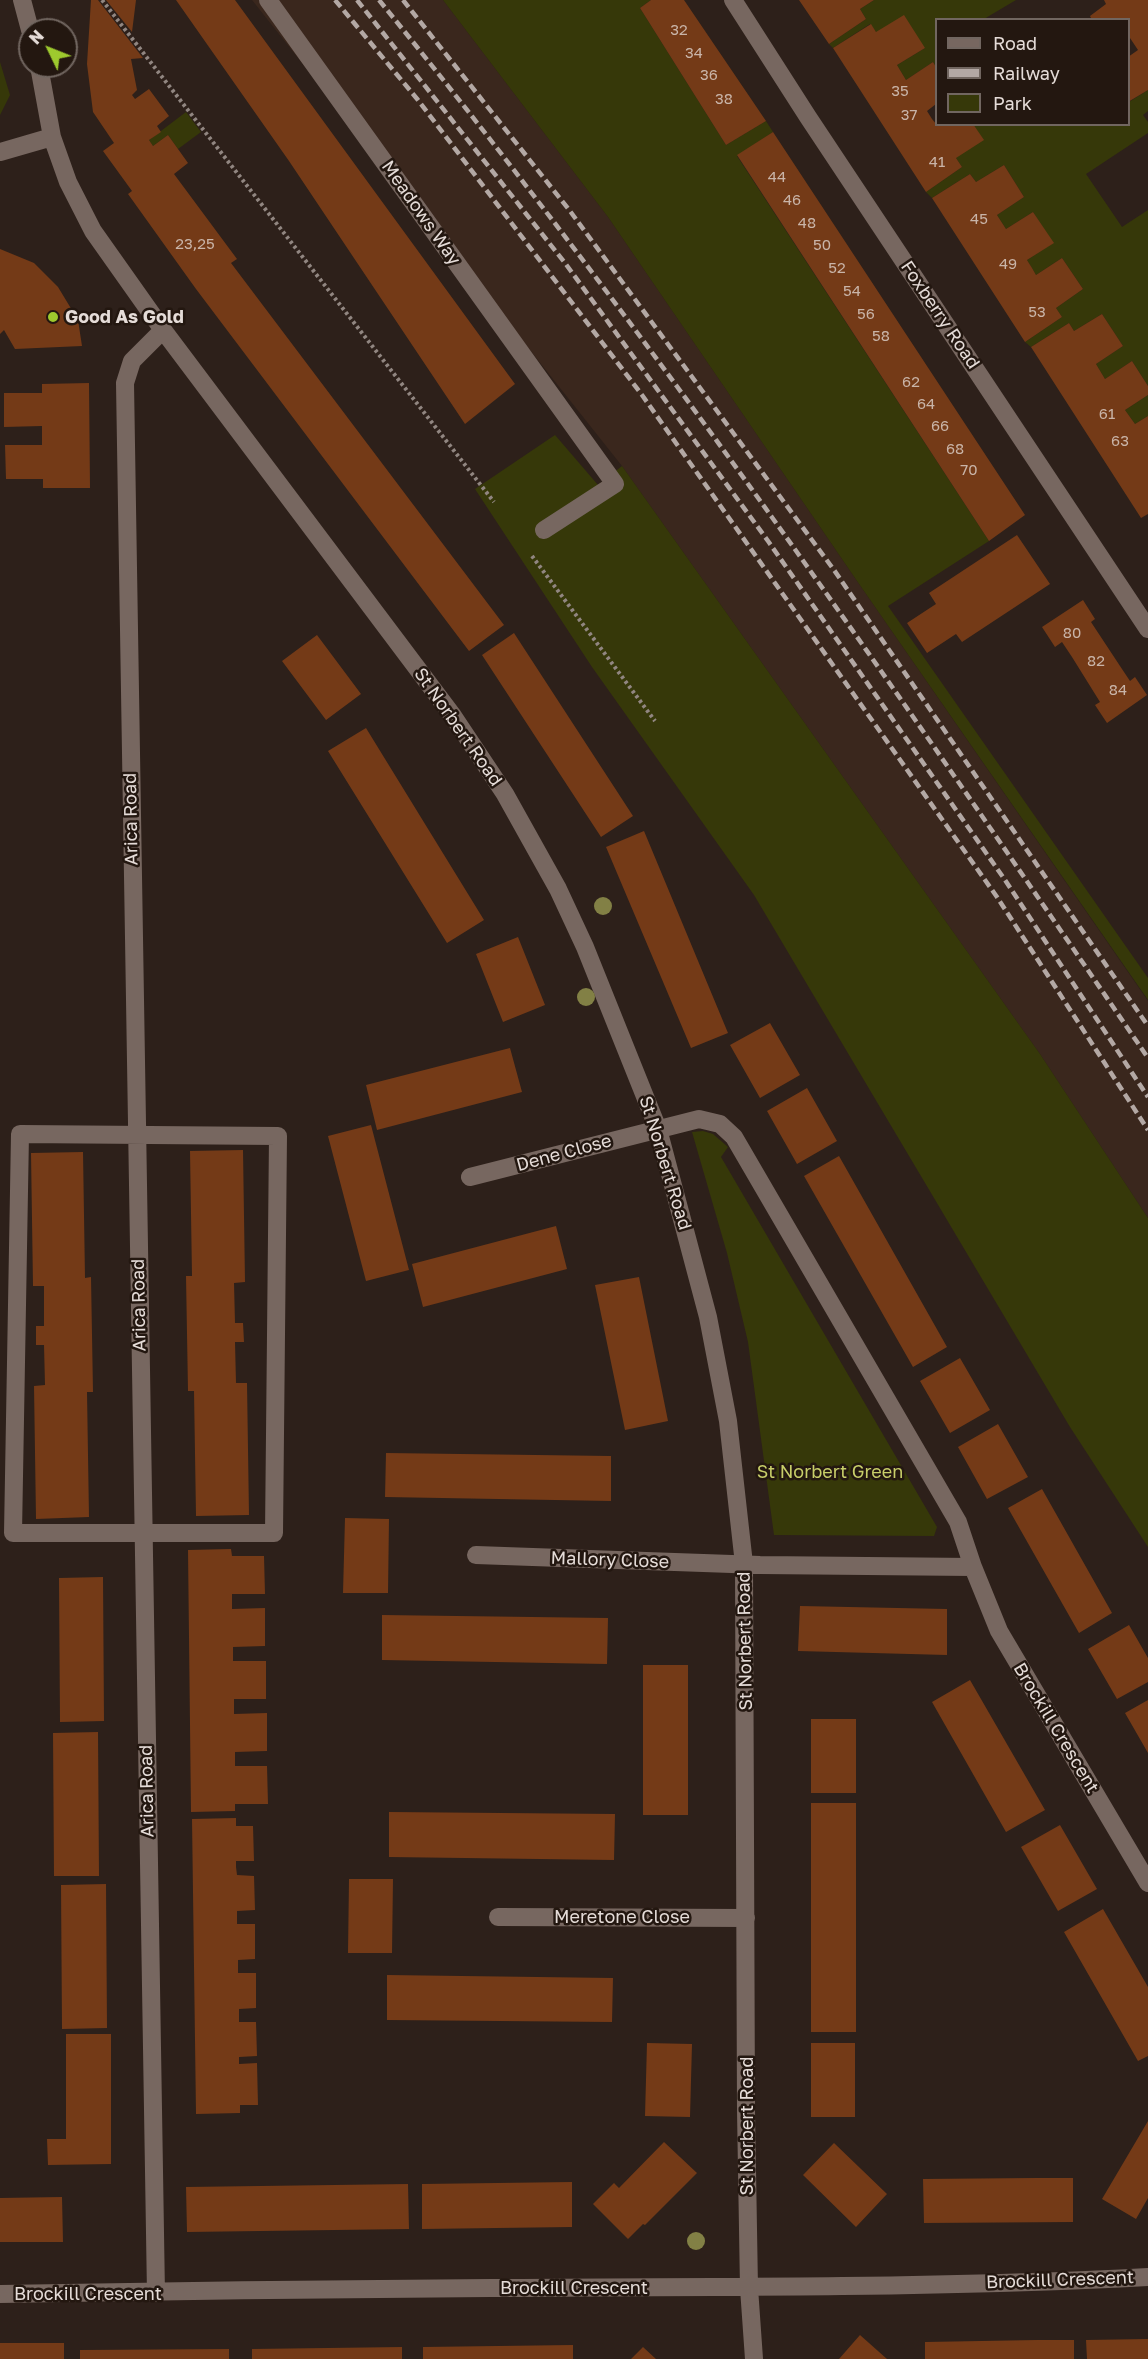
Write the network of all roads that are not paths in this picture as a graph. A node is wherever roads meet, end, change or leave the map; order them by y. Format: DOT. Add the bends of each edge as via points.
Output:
graph roads {
  1 [pos="22,0"];
  2 [pos="268,0"];
  3 [pos="733,0"];
  4 [pos="27,18"];
  5 [pos="41,78"];
  6 [pos="52,136"];
  7 [pos="0,152"];
  8 [pos="163,330"];
  9 [pos="544,530"];
  10 [pos="1148,629"];
  11 [pos="658,1129"];
  12 [pos="136,1136"];
  13 [pos="470,1177"];
  14 [pos="142,1532"];
  15 [pos="477,1555"];
  16 [pos="744,1564"];
  17 [pos="974,1567"];
  18 [pos="1148,1883"];
  19 [pos="498,1917"];
  20 [pos="746,1918"];
  21 [pos="1148,2277"];
  22 [pos="749,2288"];
  23 [pos="156,2293"];
  24 [pos="0,2294"];
  25 [pos="754,2359"];
  1 -- 4 [label="street"];
  2 -- 9 [label="street, Meadows Way" via="615,484"];
  3 -- 10 [label="street, Foxberry Road"];
  5 -- 6 [label="street, St Norbert Road"];
  6 -- 7 [label="street"];
  6 -- 8 [label="street, St Norbert Road" via="68,182 93,231"];
  8 -- 11 [label="street, St Norbert Road" via="453,716 505,794 585,947"];
  8 -- 12 [label="street, Arica Road" via="132,361 125,383"];
  11 -- 13 [label="street, Dene Close"];
  11 -- 16 [label="street, St Norbert Road" via="708,1317 728,1421"];
  11 -- 17 [label="street" via="699,1119 720,1124 734,1137 958,1522"];
  12 -- 14 [label="street, Arica Road"];
  12 -- 14 [label="street" via="20,1134 13,1533"];
  12 -- 14 [label="street" via="278,1136 274,1533"];
  14 -- 23 [label="street, Arica Road"];
  15 -- 16 [label="street, Mallory Close"];
  16 -- 17 [label="street"];
  16 -- 20 [label="street, St Norbert Road"];
  17 -- 18 [label="street, Brockill Crescent" via="999,1632"];
  19 -- 20 [label="street, Meretone Close"];
  20 -- 22 [label="street, St Norbert Road"];
  21 -- 22 [label="street, Brockill Crescent"];
  22 -- 23 [label="street, Brockill Crescent"];
  22 -- 25 [label="street, St Norbert Road"];
  23 -- 24 [label="street, Brockill Crescent"];
}
